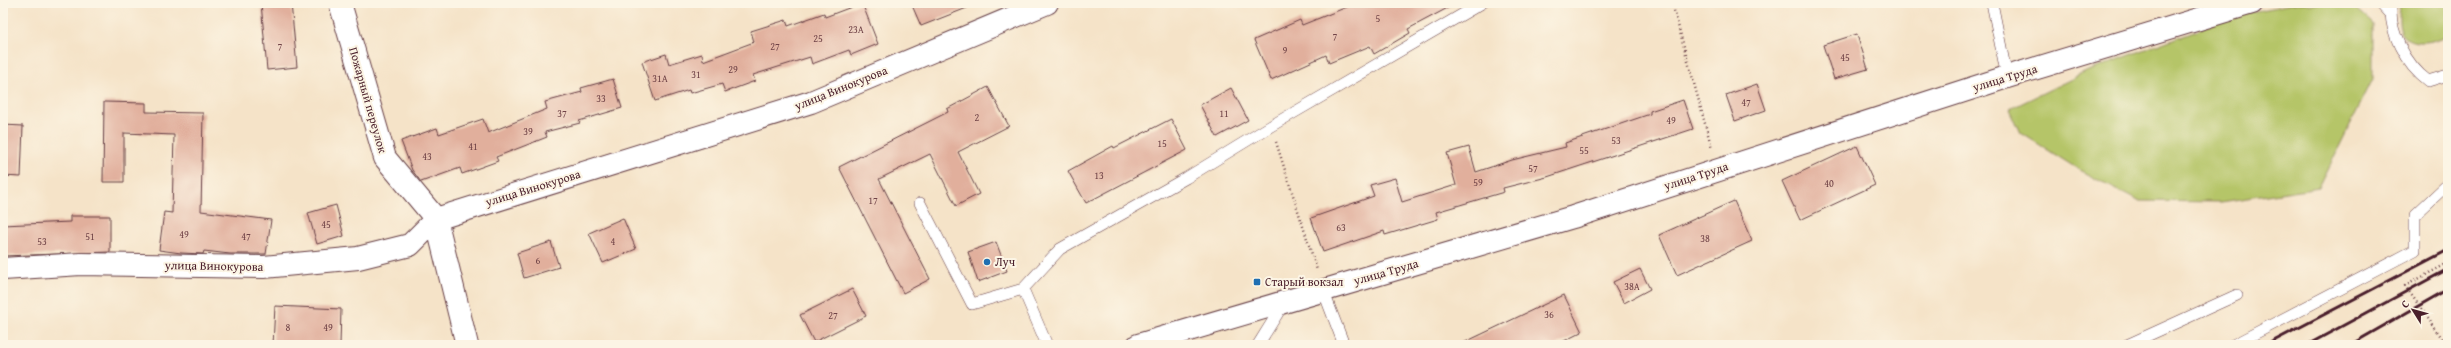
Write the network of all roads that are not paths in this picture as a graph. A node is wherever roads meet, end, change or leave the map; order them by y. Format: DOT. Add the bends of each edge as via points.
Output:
graph roads {
  1 [pos="340,3"];
  2 [pos="1047,3"];
  3 [pos="1482,3"];
  4 [pos="1992,3"];
  5 [pos="2252,3"];
  6 [pos="2380,3"];
  7 [pos="2392,3"];
  8 [pos="2390,14"];
  9 [pos="2448,75"];
  10 [pos="2007,77"];
  11 [pos="2448,184"];
  12 [pos="920,203"];
  13 [pos="436,219"];
  14 [pos="3,269"];
  15 [pos="1023,289"];
  16 [pos="1323,290"];
  17 [pos="2236,295"];
  18 [pos="1285,303"];
  19 [pos="467,345"];
  20 [pos="1047,345"];
  21 [pos="1138,345"];
  22 [pos="1258,345"];
  23 [pos="1344,345"];
  24 [pos="2127,345"];
  25 [pos="2233,345"];
  1 -- 13 [label="street, Пожарный переулок" via="385,158"];
  2 -- 13 [label="street, улица Винокурова" via="811,102"];
  3 -- 15 [label="lane" via="1186,178 1060,248"];
  4 -- 10 [label="lane"];
  5 -- 10 [label="street, улица Труда"];
  6 -- 8 [label="lane"];
  7 -- 8 [label="lane"];
  8 -- 9 [label="lane" via="2395,35 2416,73 2428,81"];
  10 -- 16 [label="street, улица Труда" via="1573,217"];
  11 -- 25 [label="lane" via="2415,215 2415,250"];
  12 -- 15 [label="lane" via="972,304"];
  13 -- 14 [label="street, улица Винокурова" via="410,244 358,258 264,267 81,264"];
  13 -- 19 [label="street, Пожарный переулок"];
  15 -- 20 [label="lane"];
  16 -- 18 [label="street, улица Труда"];
  16 -- 23 [label="lane"];
  17 -- 24 [label="lane"];
  18 -- 21 [label="street, улица Труда"];
  18 -- 22 [label="lane"];
}
